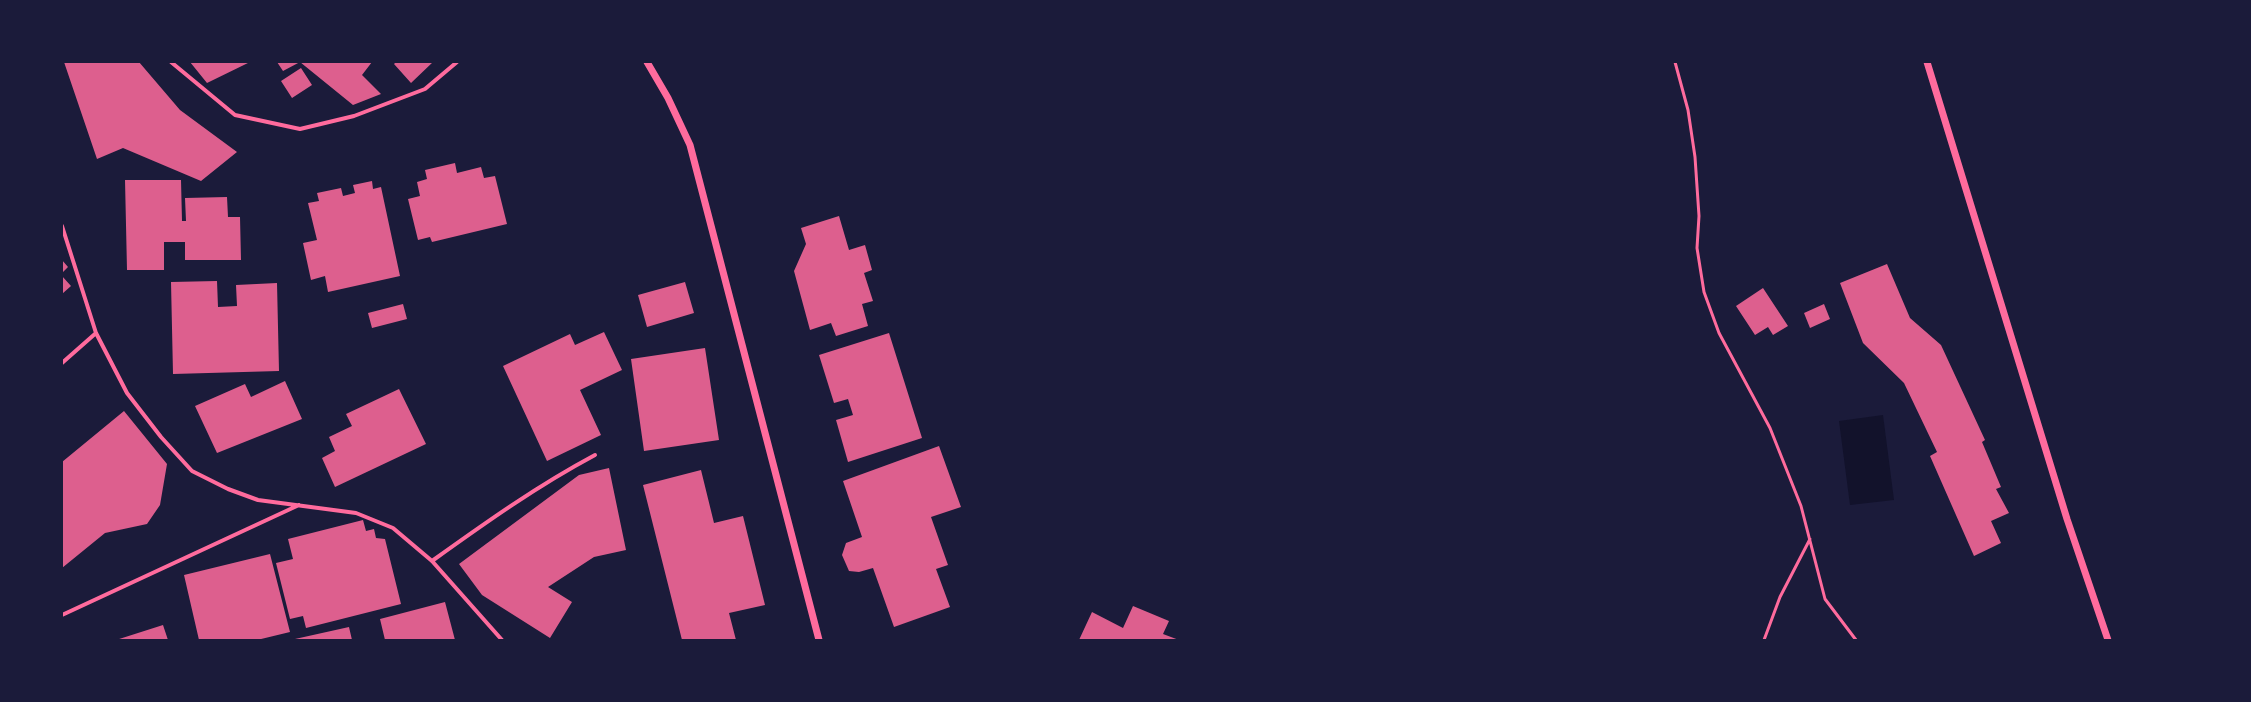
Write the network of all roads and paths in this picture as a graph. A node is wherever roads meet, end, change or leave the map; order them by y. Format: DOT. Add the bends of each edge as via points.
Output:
graph roads {
  1 [pos="171,62"];
  2 [pos="457,62"];
  3 [pos="647,62"];
  4 [pos="1675,62"];
  5 [pos="1927,62"];
  6 [pos="62,226"];
  7 [pos="96,333"];
  8 [pos="62,363"];
  9 [pos="595,455"];
  10 [pos="299,505"];
  11 [pos="1810,539"];
  12 [pos="432,561"];
  13 [pos="62,615"];
  14 [pos="502,640"];
  15 [pos="819,640"];
  16 [pos="1764,640"];
  17 [pos="1856,640"];
  18 [pos="2108,640"];
  1 -- 2 [label="street" via="235,115 300,130 354,116 425,89"];
  3 -- 15 [label="street" via="668,98 690,145"];
  4 -- 11 [label="lane" via="1688,110 1695,157 1699,216 1697,248 1704,292 1719,333 1770,428 1801,506"];
  5 -- 18 [label="street" via="2067,519"];
  6 -- 7 [label="street"];
  7 -- 8 [label="street"];
  7 -- 10 [label="street" via="127,393 161,437 192,471 258,500"];
  9 -- 12 [label="street" via="553,477"];
  10 -- 12 [label="street" via="356,513 393,528"];
  10 -- 13 [label="street"];
  11 -- 16 [label="lane" via="1780,597"];
  11 -- 17 [label="lane" via="1825,599"];
  12 -- 14 [label="street"];
}
